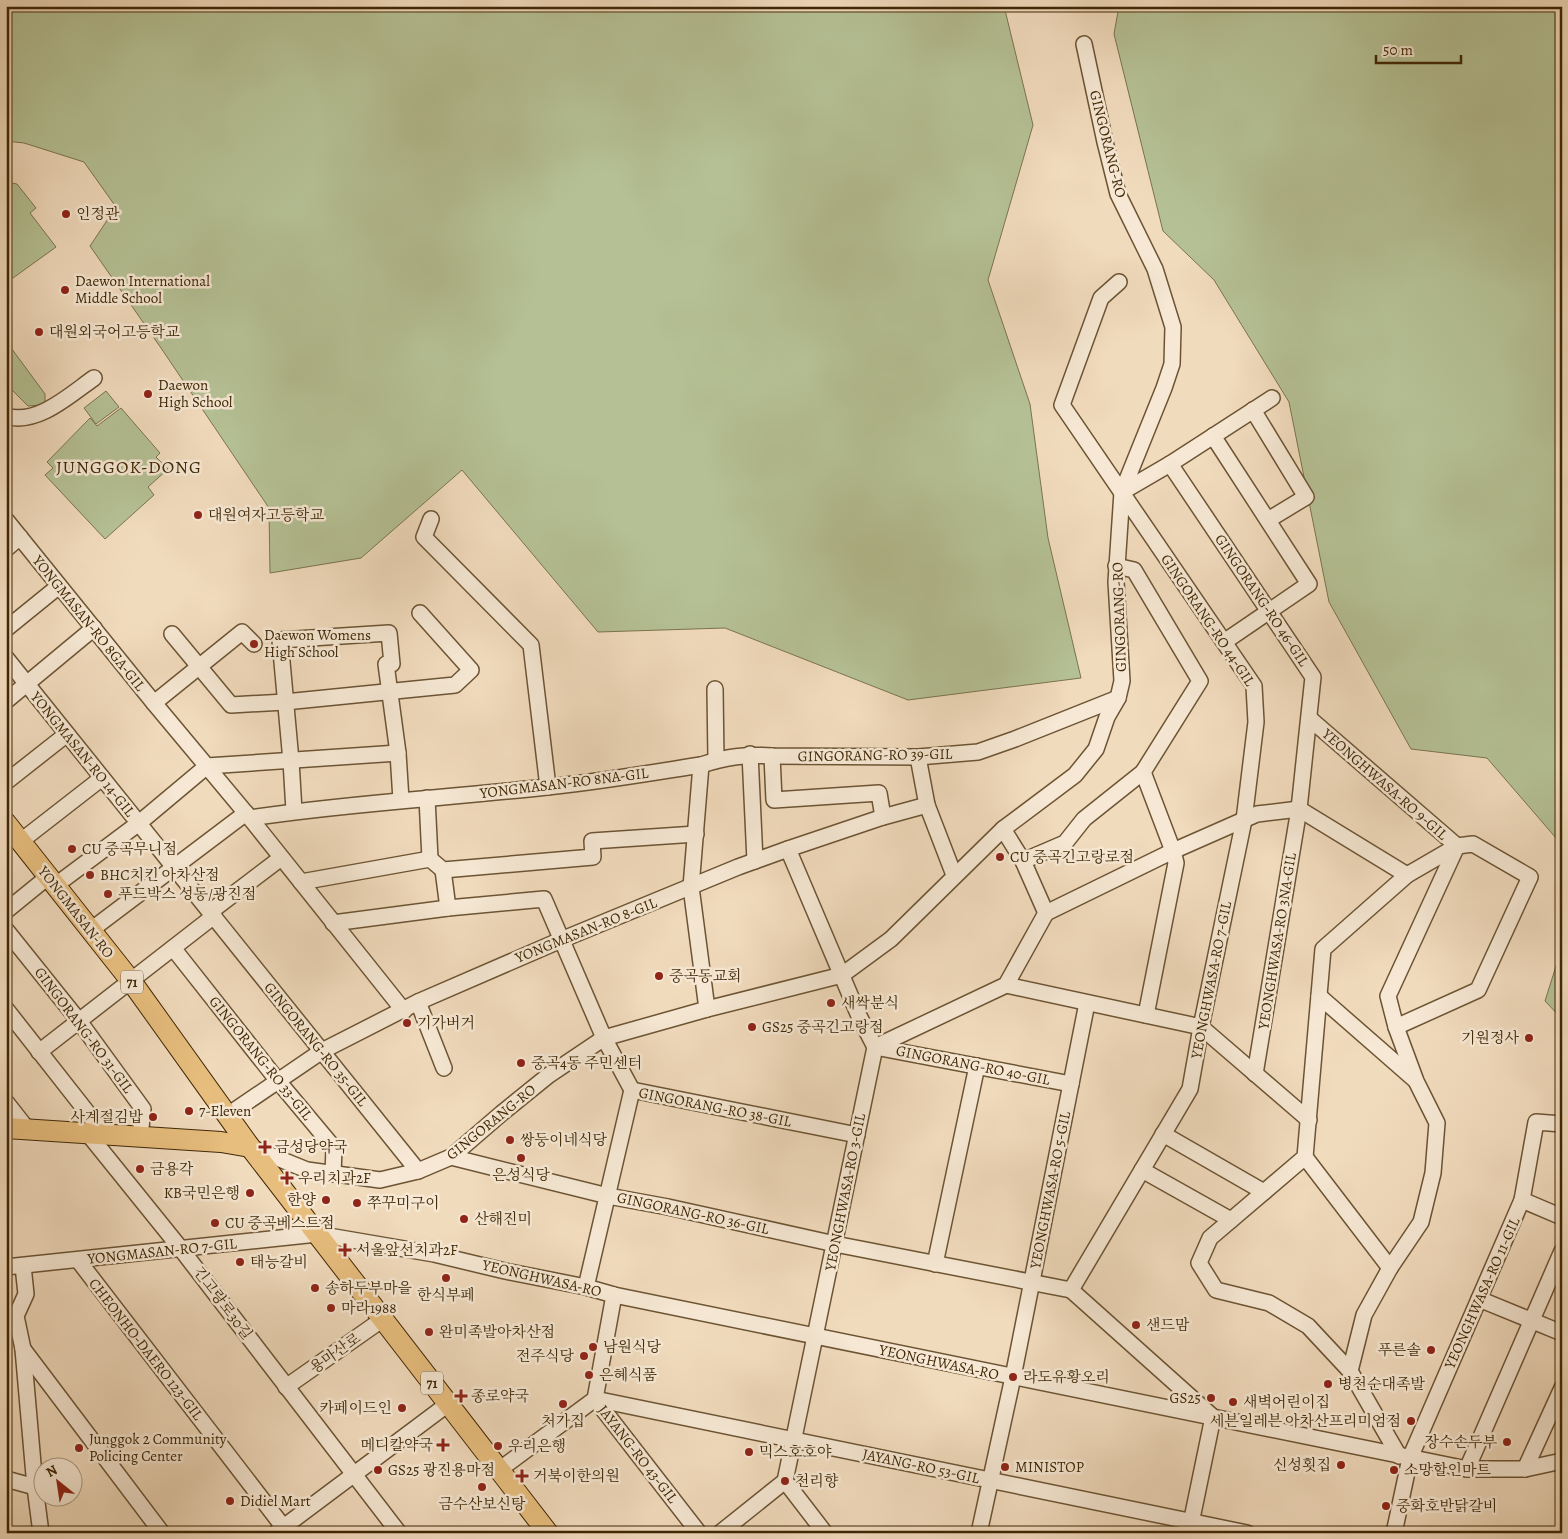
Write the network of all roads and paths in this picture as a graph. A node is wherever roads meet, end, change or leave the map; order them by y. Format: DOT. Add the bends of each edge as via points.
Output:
graph roads {
  1 [pos="1084,44"];
  2 [pos="1120,282"];
  3 [pos="94,378"];
  4 [pos="1272,398"];
  5 [pos="1252,410"];
  6 [pos="6,416"];
  7 [pos="1213,436"];
  8 [pos="1170,464"];
  9 [pos="1122,492"];
  10 [pos="430,519"];
  11 [pos="6,520"];
  12 [pos="1268,520"];
  13 [pos="20,537"];
  14 [pos="6,549"];
  15 [pos="1116,566"];
  16 [pos="59,586"];
  17 [pos="1269,611"];
  18 [pos="420,613"];
  19 [pos="94,628"];
  20 [pos="6,630"];
  21 [pos="172,634"];
  22 [pos="1224,642"];
  23 [pos="254,644"];
  24 [pos="6,658"];
  25 [pos="199,666"];
  26 [pos="28,685"];
  27 [pos="714,689"];
  28 [pos="389,692"];
  29 [pos="1118,698"];
  30 [pos="6,702"];
  31 [pos="285,702"];
  32 [pos="154,703"];
  33 [pos="1309,718"];
  34 [pos="67,734"];
  35 [pos="398,752"];
  36 [pos="750,754"];
  37 [pos="772,756"];
  38 [pos="918,757"];
  39 [pos="716,760"];
  40 [pos="291,761"];
  41 [pos="700,765"];
  42 [pos="207,766"];
  43 [pos="1143,772"];
  44 [pos="102,778"];
  45 [pos="6,782"];
  46 [pos="548,787"];
  47 [pos="427,798"];
  48 [pos="401,800"];
  49 [pos="927,805"];
  50 [pos="1299,809"];
  51 [pos="294,811"];
  52 [pos="248,816"];
  53 [pos="883,817"];
  54 [pos="1244,820"];
  55 [pos="6,823"];
  56 [pos="138,823"];
  57 [pos="1003,829"];
  58 [pos="696,834"];
  59 [pos="21,841"];
  60 [pos="1457,846"];
  61 [pos="788,849"];
  62 [pos="1173,851"];
  63 [pos="281,858"];
  64 [pos="430,859"];
  65 [pos="755,861"];
  66 [pos="1023,862"];
  67 [pos="175,868"];
  68 [pos="443,870"];
  69 [pos="954,875"];
  70 [pos="1406,875"];
  71 [pos="52,880"];
  72 [pos="301,882"];
  73 [pos="692,887"];
  74 [pos="448,908"];
  75 [pos="6,912"];
  76 [pos="1046,913"];
  77 [pos="212,914"];
  78 [pos="333,923"];
  79 [pos="6,930"];
  80 [pos="91,930"];
  81 [pos="561,940"];
  82 [pos="174,948"];
  83 [pos="842,975"];
  84 [pos="130,981"];
  85 [pos="1006,985"];
  86 [pos="1319,996"];
  87 [pos="418,1002"];
  88 [pos="1087,1003"];
  89 [pos="707,1009"];
  90 [pos="6,1010"];
  91 [pos="404,1011"];
  92 [pos="1146,1015"];
  93 [pos="79,1021"];
  94 [pos="1201,1027"];
  95 [pos="1396,1027"];
  96 [pos="604,1038"];
  97 [pos="875,1047"];
  98 [pos="322,1051"];
  99 [pos="39,1052"];
  100 [pos="977,1066"];
  101 [pos="444,1068"];
  102 [pos="1255,1074"];
  103 [pos="1416,1080"];
  104 [pos="278,1081"];
  105 [pos="1071,1084"];
  106 [pos="632,1090"];
  107 [pos="6,1102"];
  108 [pos="228,1115"];
  109 [pos="1309,1120"];
  110 [pos="1562,1124"];
  111 [pos="6,1128"];
  112 [pos="28,1130"];
  113 [pos="1163,1134"];
  114 [pos="97,1135"];
  115 [pos="856,1135"];
  116 [pos="140,1137"];
  117 [pos="250,1146"];
  118 [pos="1306,1157"];
  119 [pos="452,1158"];
  120 [pos="1142,1170"];
  121 [pos="418,1171"];
  122 [pos="333,1174"];
  123 [pos="1264,1192"];
  124 [pos="608,1196"];
  125 [pos="1522,1200"];
  126 [pos="1562,1217"];
  127 [pos="1231,1220"];
  128 [pos="317,1234"];
  129 [pos="835,1244"];
  130 [pos="182,1249"];
  131 [pos="1562,1251"];
  132 [pos="78,1260"];
  133 [pos="935,1264"];
  134 [pos="24,1266"];
  135 [pos="6,1267"];
  136 [pos="1390,1268"];
  137 [pos="1032,1283"];
  138 [pos="586,1287"];
  139 [pos="1071,1290"];
  140 [pos="614,1295"];
  141 [pos="1479,1299"];
  142 [pos="383,1319"];
  143 [pos="1531,1320"];
  144 [pos="1562,1333"];
  145 [pos="816,1336"];
  146 [pos="23,1349"];
  147 [pos="1350,1371"];
  148 [pos="1013,1377"];
  149 [pos="286,1386"];
  150 [pos="1562,1388"];
  151 [pos="595,1399"];
  152 [pos="448,1404"];
  153 [pos="1213,1417"];
  154 [pos="794,1440"];
  155 [pos="32,1456"];
  156 [pos="1404,1457"];
  157 [pos="1562,1461"];
  158 [pos="1467,1469"];
  159 [pos="1525,1469"];
  160 [pos="499,1470"];
  161 [pos="354,1474"];
  162 [pos="6,1479"];
  163 [pos="990,1480"];
  164 [pos="786,1481"];
  165 [pos="32,1485"];
  166 [pos="38,1506"];
  167 [pos="1190,1527"];
  168 [pos="282,1531"];
  169 [pos="41,1533"];
  170 [pos="162,1533"];
  171 [pos="399,1533"];
  172 [pos="548,1533"];
  173 [pos="699,1533"];
  174 [pos="720,1533"];
  175 [pos="825,1533"];
  176 [pos="979,1533"];
  177 [pos="1247,1533"];
  178 [pos="1394,1533"];
  1 -- 9 [label="street, GINGORANG-RO" via="1118,194 1155,269 1173,327 1172,364"];
  2 -- 9 [label="street, GINGORANG-RO 44-GIL" via="1101,298 1062,405"];
  3 -- 6 [label="street" via="43,412 20,418"];
  4 -- 5 [label="street"];
  5 -- 7 [label="street"];
  5 -- 12 [label="street" via="1306,497"];
  7 -- 8 [label="street"];
  7 -- 12 [label="street"];
  8 -- 9 [label="street"];
  8 -- 17 [label="street, GINGORANG-RO 46-GIL"];
  9 -- 15 [label="street, GINGORANG-RO"];
  9 -- 22 [label="street, GINGORANG-RO 44-GIL"];
  10 -- 46 [label="street" via="424,537 531,645"];
  11 -- 13 [label="street, YONGMASAN-RO 8GA-GIL"];
  12 -- 17 [label="street" via="1309,584"];
  13 -- 14 [label="street"];
  13 -- 16 [label="street, YONGMASAN-RO 8GA-GIL"];
  15 -- 29 [label="street, GINGORANG-RO" via="1122,681"];
  15 -- 43 [label="street" via="1134,570 1200,681"];
  16 -- 19 [label="street, YONGMASAN-RO 8GA-GIL"];
  16 -- 20 [label="street"];
  17 -- 22 [label="street"];
  17 -- 33 [label="street, GINGORANG-RO 46-GIL" via="1313,677"];
  18 -- 28 [label="street" via="471,670 455,685"];
  19 -- 26 [label="street"];
  19 -- 32 [label="street, YONGMASAN-RO 8GA-GIL"];
  21 -- 25 [label="street"];
  22 -- 54 [label="street, GINGORANG-RO 44-GIL" via="1254,686 1256,722"];
  23 -- 25 [label="street, YONGMASAN-RO 8GA-GIL" via="242,632"];
  24 -- 26 [label="street, YONGMASAN-RO 14-GIL"];
  25 -- 31 [label="street" via="231,705"];
  25 -- 32 [label="street, YONGMASAN-RO 8GA-GIL"];
  26 -- 30 [label="street"];
  26 -- 34 [label="street, YONGMASAN-RO 14-GIL"];
  27 -- 39 [label="street"];
  28 -- 31 [label="street"];
  28 -- 31 [label="street" via="386,664 392,664 389,633 280,640"];
  28 -- 35 [label="street"];
  29 -- 38 [label="street, GINGORANG-RO 39-GIL" via="978,752"];
  29 -- 57 [label="street, GINGORANG-RO" via="1107,717 1096,749 1074,775"];
  31 -- 40 [label="street"];
  32 -- 42 [label="street, YONGMASAN-RO 8GA-GIL"];
  33 -- 50 [label="street, GINGORANG-RO 46-GIL"];
  33 -- 60 [label="street, YEONGHWASA-RO 9-GIL"];
  34 -- 44 [label="street, YONGMASAN-RO 14-GIL"];
  34 -- 45 [label="street"];
  35 -- 40 [label="street"];
  35 -- 48 [label="street"];
  36 -- 37 [label="street, GINGORANG-RO 39-GIL"];
  36 -- 39 [label="street, GINGORANG-RO 39-GIL"];
  36 -- 65 [label="street"];
  37 -- 38 [label="street, GINGORANG-RO 39-GIL"];
  37 -- 53 [label="street" via="774,800 879,793"];
  38 -- 49 [label="street"];
  39 -- 41 [label="street, GINGORANG-RO 39-GIL"];
  40 -- 42 [label="street"];
  40 -- 51 [label="street"];
  41 -- 46 [label="street, YONGMASAN-RO 8NA-GIL"];
  41 -- 58 [label="street"];
  42 -- 52 [label="street, YONGMASAN-RO 8GA-GIL"];
  42 -- 56 [label="street, YONGMASAN-RO 14-GIL"];
  43 -- 62 [label="street"];
  43 -- 66 [label="street" via="1084,819 1065,843"];
  44 -- 56 [label="street, YONGMASAN-RO 14-GIL"];
  44 -- 59 [label="street"];
  46 -- 47 [label="street, YONGMASAN-RO 8NA-GIL"];
  47 -- 48 [label="street, YONGMASAN-RO 8NA-GIL"];
  47 -- 64 [label="street"];
  48 -- 51 [label="street, YONGMASAN-RO 8NA-GIL"];
  49 -- 53 [label="street, YONGMASAN-RO 8-GIL"];
  49 -- 69 [label="street"];
  50 -- 54 [label="street" via="1256,814"];
  50 -- 70 [label="street"];
  50 -- 102 [label="street, YEONGHWASA-RO 3NA-GIL"];
  51 -- 52 [label="street, YONGMASAN-RO 8NA-GIL"];
  52 -- 63 [label="street, YONGMASAN-RO 8GA-GIL"];
  52 -- 67 [label="street"];
  53 -- 61 [label="street, YONGMASAN-RO 8-GIL"];
  54 -- 62 [label="street"];
  54 -- 94 [label="street, YEONGHWASA-RO 7-GIL"];
  55 -- 59 [label="main road, YONGMASAN-RO / 71"];
  56 -- 67 [label="street, GINGORANG-RO 35-GIL"];
  56 -- 71 [label="street, YONGMASAN-RO 14-GIL"];
  57 -- 66 [label="street"];
  57 -- 69 [label="street, GINGORANG-RO"];
  58 -- 68 [label="street" via="592,841 593,857"];
  58 -- 73 [label="street"];
  59 -- 71 [label="main road, YONGMASAN-RO / 71"];
  60 -- 70 [label="street, YEONGHWASA-RO 9-GIL"];
  60 -- 95 [label="street" via="1388,996"];
  60 -- 95 [label="street" via="1473,844 1530,877 1478,990"];
  61 -- 65 [label="street, YONGMASAN-RO 8-GIL"];
  61 -- 83 [label="street"];
  62 -- 76 [label="street"];
  62 -- 92 [label="street" via="1176,863"];
  63 -- 72 [label="street, YONGMASAN-RO 8GA-GIL"];
  63 -- 77 [label="street"];
  64 -- 68 [label="street"];
  64 -- 72 [label="street"];
  65 -- 73 [label="street, YONGMASAN-RO 8-GIL"];
  66 -- 76 [label="street"];
  67 -- 77 [label="street, GINGORANG-RO 35-GIL"];
  67 -- 80 [label="street"];
  68 -- 74 [label="street"];
  69 -- 83 [label="street, GINGORANG-RO" via="891,939"];
  70 -- 86 [label="street, YEONGHWASA-RO 9-GIL" via="1323,948"];
  71 -- 75 [label="street, YONGMASAN-RO 14-GIL"];
  71 -- 80 [label="main road, YONGMASAN-RO / 71"];
  72 -- 78 [label="street, YONGMASAN-RO 8GA-GIL"];
  73 -- 81 [label="street, YONGMASAN-RO 8-GIL"];
  73 -- 89 [label="street"];
  74 -- 78 [label="street"];
  74 -- 81 [label="street, GINGORANG-RO 38-GIL" via="544,899"];
  76 -- 85 [label="street"];
  77 -- 82 [label="street"];
  77 -- 98 [label="street, GINGORANG-RO 35-GIL"];
  78 -- 91 [label="street, YONGMASAN-RO 8GA-GIL"];
  79 -- 93 [label="street, GINGORANG-RO 31-GIL"];
  80 -- 84 [label="main road, YONGMASAN-RO / 71"];
  81 -- 87 [label="street, YONGMASAN-RO 8-GIL"];
  81 -- 96 [label="street, GINGORANG-RO 38-GIL"];
  82 -- 84 [label="street"];
  82 -- 104 [label="street, GINGORANG-RO 33-GIL"];
  83 -- 89 [label="street, GINGORANG-RO"];
  83 -- 97 [label="street"];
  84 -- 93 [label="street"];
  84 -- 108 [label="main road, YONGMASAN-RO / 71"];
  85 -- 88 [label="street"];
  85 -- 97 [label="street"];
  86 -- 103 [label="street"];
  86 -- 109 [label="street, YEONGHWASA-RO 9-GIL"];
  87 -- 91 [label="street, YONGMASAN-RO 8-GIL"];
  87 -- 101 [label="street"];
  88 -- 92 [label="street"];
  88 -- 105 [label="street, YEONGHWASA-RO 5-GIL"];
  89 -- 96 [label="street, GINGORANG-RO"];
  90 -- 99 [label="street, 긴고랑로30길"];
  91 -- 98 [label="street, YONGMASAN-RO 8-GIL"];
  92 -- 94 [label="street"];
  93 -- 99 [label="street"];
  93 -- 116 [label="street, GINGORANG-RO 31-GIL" via="143,1109"];
  94 -- 102 [label="street"];
  94 -- 113 [label="street, YEONGHWASA-RO 7-GIL" via="1190,1089"];
  95 -- 103 [label="street"];
  96 -- 106 [label="street, GINGORANG-RO 38-GIL"];
  96 -- 119 [label="street, GINGORANG-RO" via="549,1075"];
  97 -- 100 [label="street, GINGORANG-RO 40-GIL"];
  97 -- 115 [label="street, YEONGHWASA-RO 3-GIL"];
  98 -- 104 [label="street, YONGMASAN-RO 8-GIL"];
  98 -- 121 [label="street, GINGORANG-RO 35-GIL"];
  99 -- 114 [label="street, 긴고랑로30길"];
  100 -- 105 [label="street, GINGORANG-RO 40-GIL"];
  100 -- 133 [label="street"];
  102 -- 109 [label="street"];
  103 -- 136 [label="street" via="1438,1123 1433,1173 1421,1222"];
  104 -- 108 [label="street, YONGMASAN-RO 8-GIL"];
  104 -- 122 [label="street, GINGORANG-RO 33-GIL" via="334,1148"];
  105 -- 137 [label="street, YEONGHWASA-RO 5-GIL"];
  106 -- 115 [label="street, GINGORANG-RO 38-GIL"];
  106 -- 124 [label="street"];
  107 -- 112 [label="street"];
  108 -- 117 [label="main road, YONGMASAN-RO / 71"];
  109 -- 118 [label="street, YEONGHWASA-RO 9-GIL"];
  110 -- 125 [label="street, YEONGHWASA-RO 11-GIL" via="1536,1122"];
  111 -- 112 [label="main road, GINGORANG-RO"];
  112 -- 114 [label="main road, GINGORANG-RO"];
  113 -- 120 [label="street, YEONGHWASA-RO 7-GIL"];
  113 -- 123 [label="street"];
  114 -- 116 [label="main road, GINGORANG-RO"];
  114 -- 130 [label="street, 긴고랑로30길"];
  115 -- 129 [label="street, YEONGHWASA-RO 3-GIL"];
  116 -- 117 [label="main road, GINGORANG-RO"];
  117 -- 122 [label="street, GINGORANG-RO" via="307,1170"];
  117 -- 128 [label="main road, YONGMASAN-RO / 71"];
  118 -- 123 [label="street"];
  118 -- 136 [label="street"];
  119 -- 121 [label="street, GINGORANG-RO"];
  119 -- 124 [label="street, GINGORANG-RO 36-GIL"];
  120 -- 127 [label="street"];
  120 -- 139 [label="street, YEONGHWASA-RO 7-GIL"];
  121 -- 122 [label="street, GINGORANG-RO" via="380,1180"];
  123 -- 127 [label="street"];
  124 -- 129 [label="street, GINGORANG-RO 36-GIL"];
  124 -- 138 [label="street"];
  125 -- 126 [label="street"];
  125 -- 141 [label="street, YEONGHWASA-RO 11-GIL"];
  127 -- 147 [label="street" via="1210,1238 1199,1263 1216,1290 1269,1303 1308,1326"];
  128 -- 130 [label="street, YONGMASAN-RO 7-GIL"];
  128 -- 138 [label="street, YEONGHWASA-RO" via="434,1254"];
  128 -- 142 [label="main road, YONGMASAN-RO / 71"];
  129 -- 133 [label="street, GINGORANG-RO 36-GIL"];
  129 -- 145 [label="street, YEONGHWASA-RO 3-GIL"];
  130 -- 132 [label="street, YONGMASAN-RO 7-GIL"];
  130 -- 149 [label="street, 긴고랑로30길"];
  131 -- 143 [label="street"];
  132 -- 134 [label="street, YONGMASAN-RO 7-GIL"];
  132 -- 168 [label="street, CHEONHO-DAERO 123-GIL"];
  133 -- 137 [label="street, GINGORANG-RO 36-GIL"];
  134 -- 135 [label="street, YONGMASAN-RO 7-GIL"];
  134 -- 146 [label="street" via="26,1294 16,1316"];
  136 -- 147 [label="street" via="1364,1315"];
  137 -- 139 [label="street, GINGORANG-RO 36-GIL"];
  137 -- 148 [label="street, YEONGHWASA-RO 5-GIL"];
  138 -- 140 [label="street, YEONGHWASA-RO"];
  139 -- 153 [label="street"];
  140 -- 145 [label="street, YEONGHWASA-RO"];
  140 -- 151 [label="street"];
  141 -- 143 [label="street"];
  141 -- 156 [label="street, YEONGHWASA-RO 11-GIL"];
  142 -- 149 [label="street, 용마산로"];
  142 -- 152 [label="main road, YONGMASAN-RO / 71"];
  143 -- 144 [label="street"];
  143 -- 158 [label="street"];
  145 -- 148 [label="street, YEONGHWASA-RO"];
  145 -- 154 [label="street, YEONGHWASA-RO 3-GIL"];
  146 -- 155 [label="street"];
  146 -- 170 [label="street"];
  147 -- 156 [label="street"];
  148 -- 153 [label="street, YEONGHWASA-RO"];
  148 -- 163 [label="street, YEONGHWASA-RO 5-GIL"];
  149 -- 161 [label="street, 긴고랑로30길"];
  150 -- 159 [label="street"];
  151 -- 154 [label="street, JAYANG-RO 53-GIL"];
  151 -- 160 [label="street"];
  151 -- 173 [label="street, JAYANG-RO 43-GIL"];
  152 -- 160 [label="main road, YONGMASAN-RO / 71"];
  152 -- 161 [label="street"];
  153 -- 156 [label="street, YEONGHWASA-RO"];
  153 -- 167 [label="street"];
  154 -- 163 [label="street, JAYANG-RO 53-GIL"];
  154 -- 164 [label="street, YEONGHWASA-RO 3-GIL"];
  156 -- 158 [label="street, YEONGHWASA-RO"];
  156 -- 178 [label="street, YEONGHWASA-RO 11-GIL"];
  157 -- 159 [label="street, YEONGHWASA-RO"];
  158 -- 159 [label="street, YEONGHWASA-RO"];
  160 -- 172 [label="main road, YONGMASAN-RO / 71"];
  161 -- 168 [label="street"];
  161 -- 171 [label="street, 긴고랑로30길"];
  162 -- 165 [label="street"];
  163 -- 167 [label="street, JAYANG-RO 53-GIL"];
  163 -- 176 [label="street, YEONGHWASA-RO 5-GIL"];
  164 -- 174 [label="street"];
  164 -- 175 [label="street"];
  166 -- 169 [label="street"];
  167 -- 177 [label="street, JAYANG-RO 53-GIL"];
}
